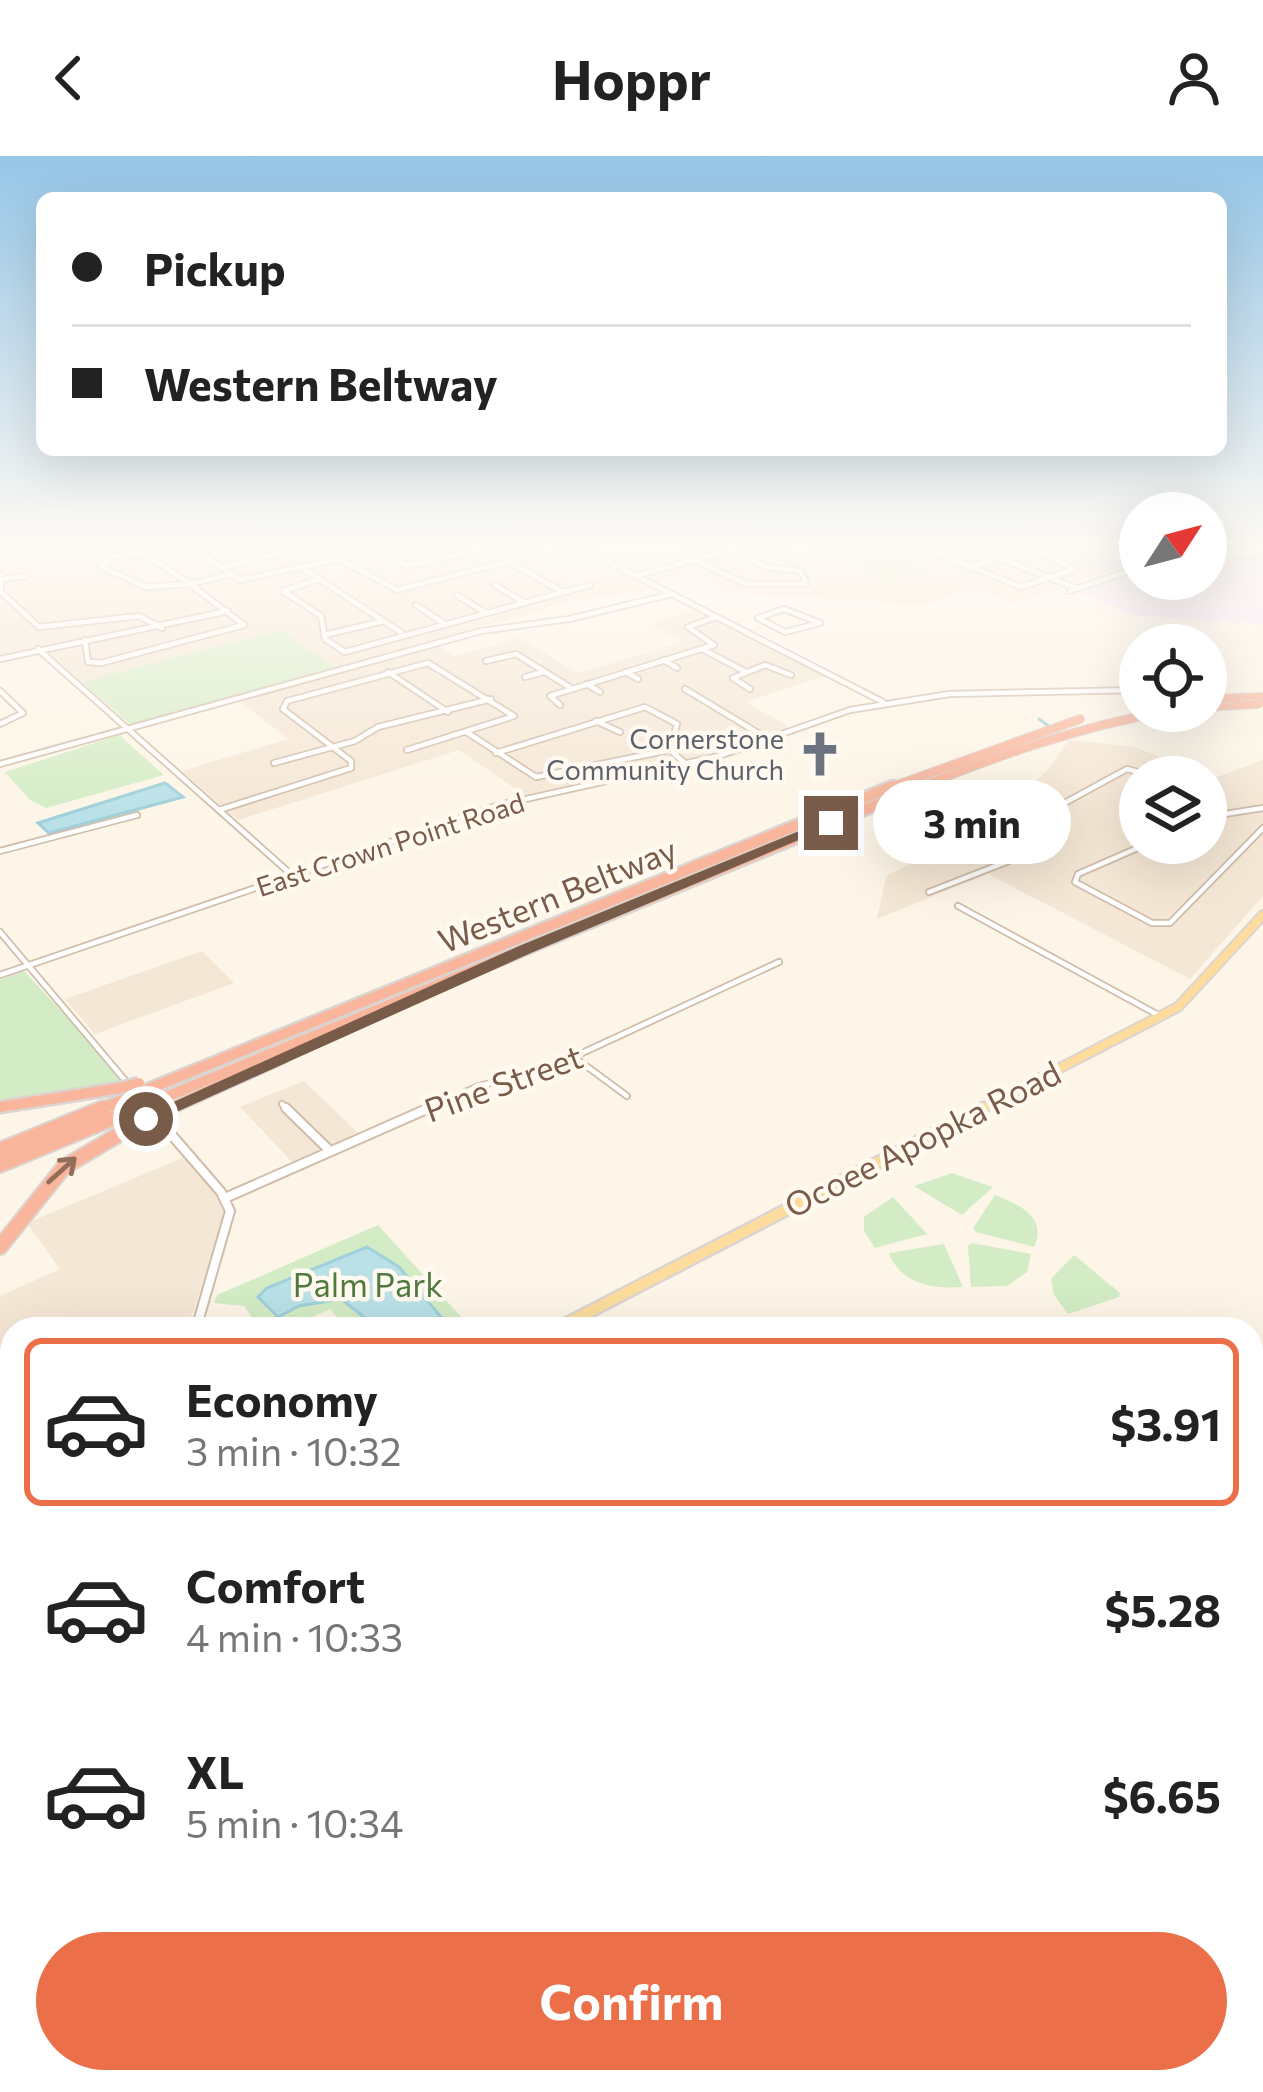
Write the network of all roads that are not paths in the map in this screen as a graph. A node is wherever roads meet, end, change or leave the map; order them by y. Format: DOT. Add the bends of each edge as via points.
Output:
graph roads {
  1 [pos="128,633"];
  2 [pos="207,633"];
  3 [pos="331,633"];
  4 [pos="473,633"];
  5 [pos="700,633"];
  6 [pos="749,633"];
  7 [pos="779,633"];
  8 [pos="405,634"];
  9 [pos="324,635"];
  10 [pos="760,639"];
  11 [pos="85,640"];
  12 [pos="38,649"];
  13 [pos="702,649"];
  14 [pos="0,659"];
  15 [pos="664,660"];
  16 [pos="486,661"];
  17 [pos="677,668"];
  18 [pos="388,672"];
  19 [pos="544,672"];
  20 [pos="626,672"];
  21 [pos="746,672"];
  22 [pos="329,673"];
  23 [pos="791,675"];
  24 [pos="525,677"];
  25 [pos="638,679"];
  26 [pos="345,684"];
  27 [pos="587,684"];
  28 [pos="571,688"];
  29 [pos="685,689"];
  30 [pos="750,689"];
  31 [pos="1119,690"];
  32 [pos="0,691"];
  33 [pos="600,692"];
  34 [pos="491,699"];
  35 [pos="1227,701"];
  36 [pos="560,704"];
  37 [pos="886,704"];
  38 [pos="1262,704"];
  39 [pos="448,712"];
  40 [pos="1119,713"];
  41 [pos="1119,719"];
  42 [pos="595,721"];
  43 [pos="0,724"];
  44 [pos="1064,727"];
  45 [pos="128,728"];
  46 [pos="620,732"];
  47 [pos="1046,732"];
  48 [pos="468,733"];
  49 [pos="768,739"];
  50 [pos="333,747"];
  51 [pos="407,750"];
  52 [pos="670,750"];
  53 [pos="496,752"];
  54 [pos="578,758"];
  55 [pos="274,763"];
  56 [pos="0,764"];
  57 [pos="686,764"];
  58 [pos="586,767"];
  59 [pos="1119,773"];
  60 [pos="1263,808"];
  61 [pos="219,810"];
  62 [pos="1227,812"];
  63 [pos="137,815"];
  64 [pos="1263,828"];
  65 [pos="0,851"];
  66 [pos="1119,856"];
  67 [pos="293,876"];
  68 [pos="929,892"];
  69 [pos="958,906"];
  70 [pos="1263,915"];
  71 [pos="0,932"];
  72 [pos="778,962"];
  73 [pos="29,965"];
  74 [pos="0,975"];
  75 [pos="1160,1016"];
  76 [pos="574,1057"];
  77 [pos="151,1096"];
  78 [pos="627,1096"];
  79 [pos="133,1103"];
  80 [pos="283,1104"];
  81 [pos="0,1107"];
  82 [pos="0,1150"];
  83 [pos="330,1151"];
  84 [pos="0,1165"];
  85 [pos="225,1198"];
  86 [pos="0,1246"];
  87 [pos="200,1317"];
  88 [pos="579,1317"];
  1 -- 11 [label="street"];
  2 -- 11 [label="street" via="101,663 88,662"];
  3 -- 9 [label="street"];
  4 -- 22 [label="street"];
  5 -- 13 [label="street" via="716,643"];
  6 -- 10 [label="street"];
  7 -- 10 [label="street"];
  8 -- 9 [label="street" via="350,652"];
  10 -- 37 [label="street"];
  11 -- 12 [label="street"];
  12 -- 14 [label="street"];
  12 -- 45 [label="street"];
  13 -- 15 [label="street"];
  13 -- 21 [label="street"];
  15 -- 17 [label="street"];
  15 -- 20 [label="street"];
  16 -- 19 [label="street" via="511,653"];
  18 -- 26 [label="street"];
  18 -- 34 [label="street" via="437,664"];
  18 -- 39 [label="street"];
  19 -- 24 [label="street"];
  19 -- 28 [label="street"];
  20 -- 25 [label="street"];
  20 -- 27 [label="street"];
  21 -- 23 [label="street" via="770,665"];
  21 -- 30 [label="street" via="733,677"];
  22 -- 26 [label="street"];
  22 -- 45 [label="street"];
  26 -- 50 [label="street" via="281,705"];
  27 -- 28 [label="street"];
  27 -- 33 [label="street"];
  28 -- 36 [label="street" via="550,696"];
  29 -- 49 [label="street"];
  31 -- 37 [label="street, East Crown Point Road" via="969,693"];
  32 -- 43 [label="street" via="23,716"];
  34 -- 39 [label="street"];
  34 -- 48 [label="street" via="514,716"];
  35 -- 38 [label="highway, bridge"];
  37 -- 49 [label="street, East Crown Point Road"];
  39 -- 50 [label="street" via="378,727"];
  40 -- 44 [label="highway, Western Beltway"];
  41 -- 44 [label="highway, Western Beltway"];
  42 -- 46 [label="street"];
  42 -- 52 [label="street" via="650,708 679,728"];
  42 -- 53 [label="street"];
  44 -- 47 [label="highway, Western Beltway"];
  45 -- 56 [label="street"];
  45 -- 61 [label="street"];
  47 -- 77 [label="highway, Western Beltway"];
  47 -- 77 [label="highway, Western Beltway" via="328,1017"];
  48 -- 51 [label="street"];
  48 -- 53 [label="street"];
  49 -- 57 [label="street, East Crown Point Road"];
  50 -- 55 [label="street"];
  50 -- 61 [label="street" via="351,761 346,771"];
  52 -- 57 [label="street"];
  52 -- 58 [label="street"];
  53 -- 58 [label="street" via="536,776"];
  54 -- 58 [label="street"];
  57 -- 67 [label="street, East Crown Point Road" via="514,801"];
  59 -- 68 [label="street" via="1060,806 1037,850"];
  60 -- 62 [label="street"];
  61 -- 67 [label="street"];
  63 -- 65 [label="street"];
  64 -- 66 [label="street" via="1170,923 1144,920 1075,882"];
  67 -- 73 [label="street, East Crown Point Road"];
  69 -- 75 [label="street"];
  70 -- 75 [label="main road, Ocoee Apopka Road" via="1193,994"];
  71 -- 73 [label="street"];
  72 -- 76 [label="street, Pine Street"];
  73 -- 74 [label="street, East Crown Point Road"];
  73 -- 85 [label="street"];
  75 -- 88 [label="main road, Ocoee Apopka Road"];
  76 -- 78 [label="street"];
  76 -- 83 [label="street, Pine Street" via="494,1080"];
  77 -- 79 [label="highway, bridge"];
  77 -- 79 [label="highway, Western Beltway, bridge"];
  79 -- 81 [label="highway"];
  79 -- 82 [label="highway, Western Beltway"];
  79 -- 84 [label="highway, Western Beltway"];
  86 -- 79 [label="highway, one-way" via="64,1167"];
  80 -- 83 [label="street"];
  83 -- 85 [label="street, Pine Street"];
  85 -- 87 [label="street" via="231,1219"];
}
